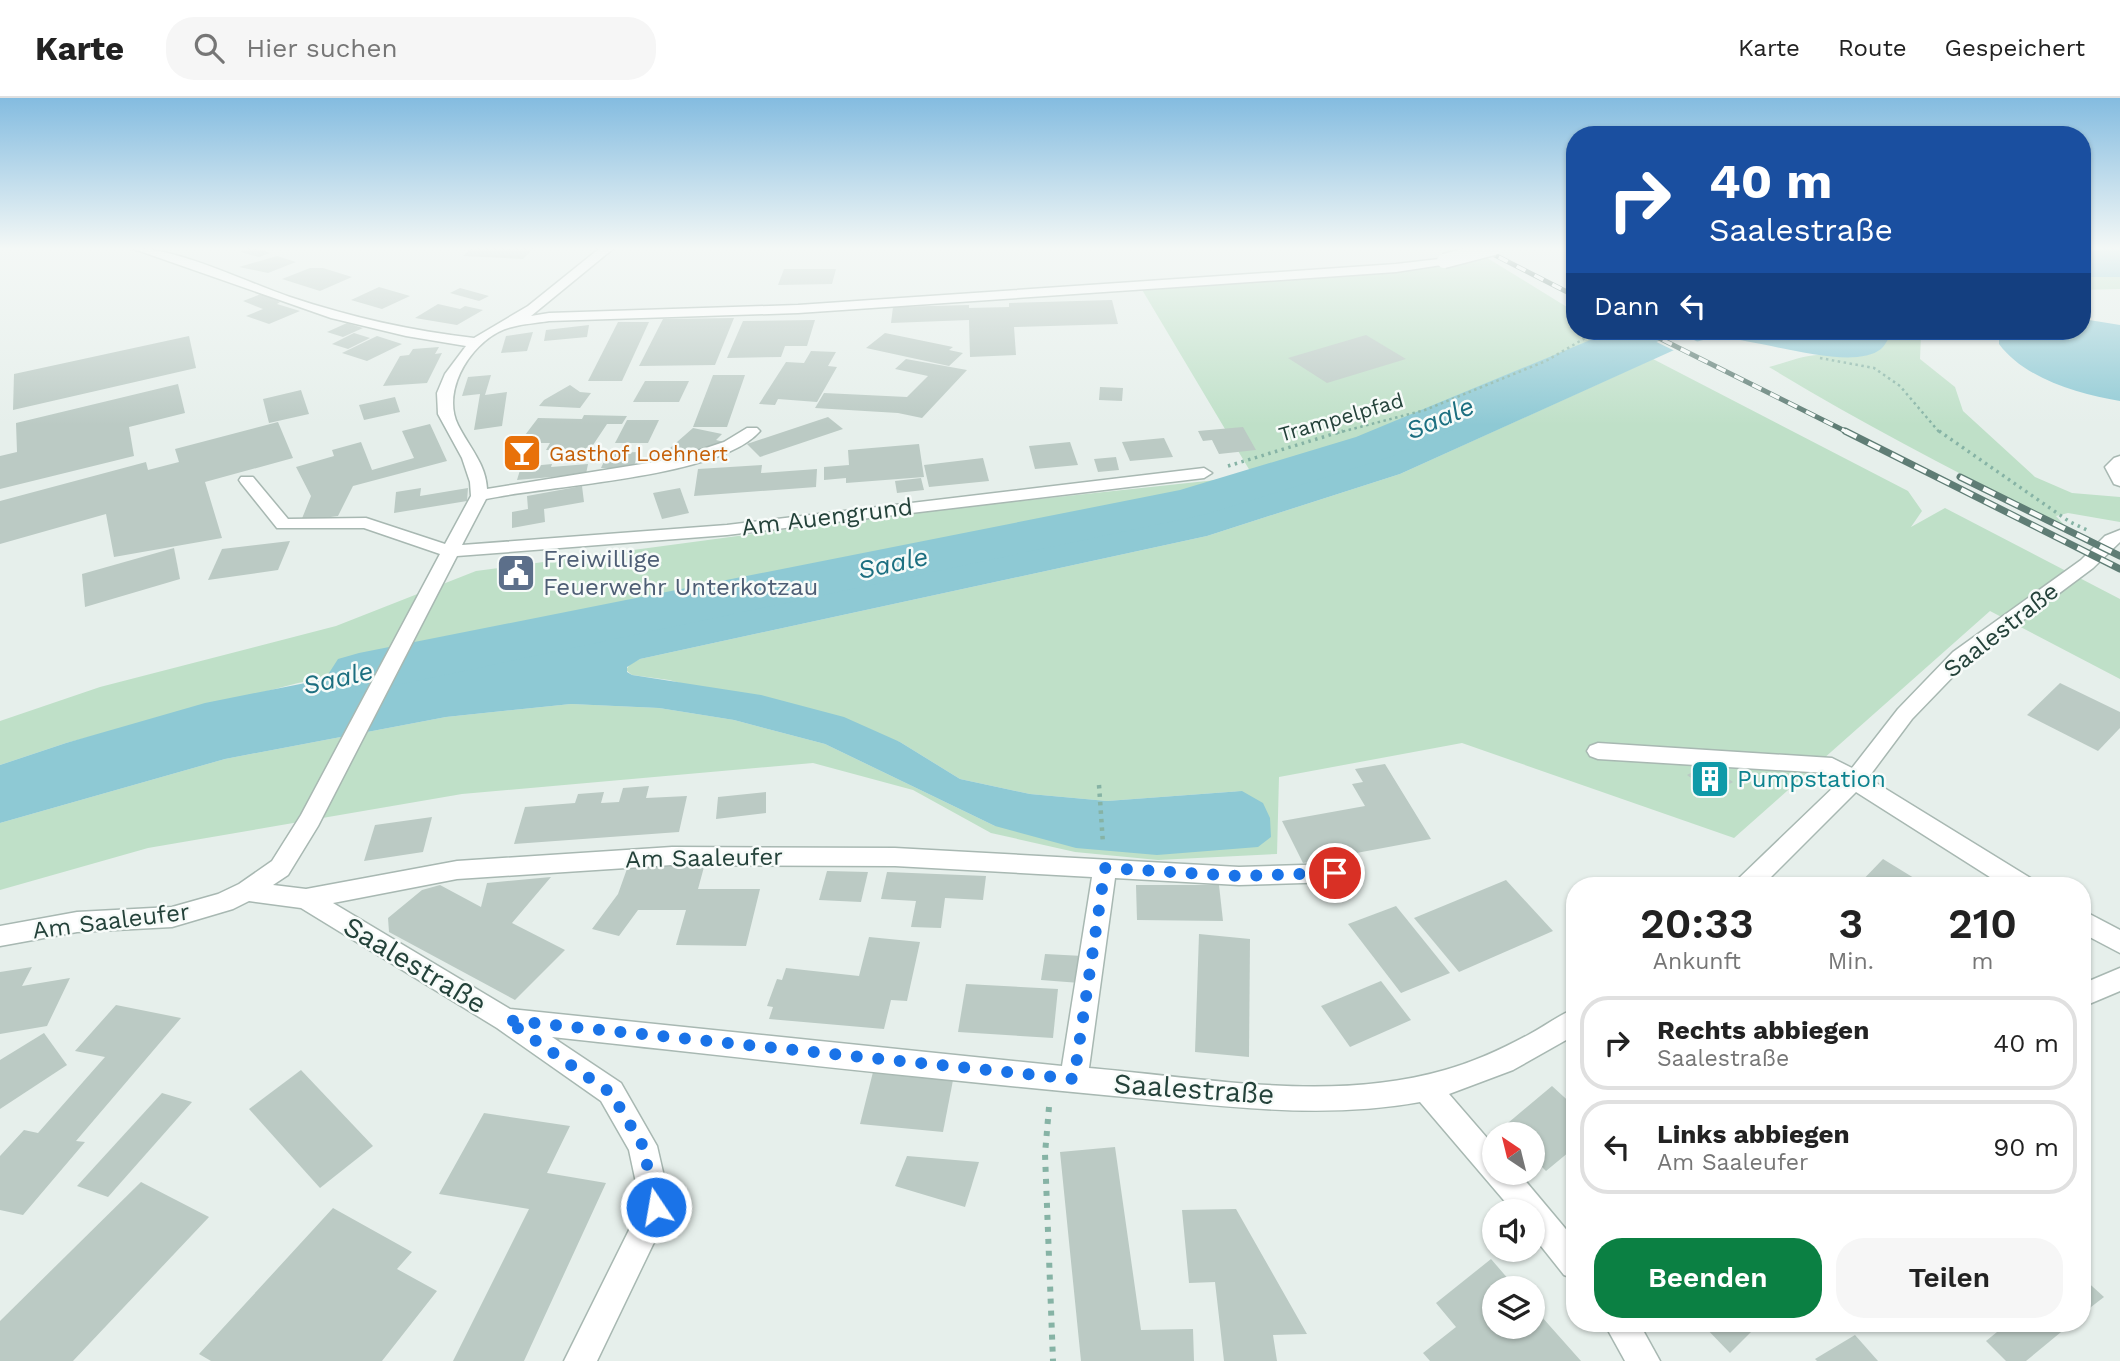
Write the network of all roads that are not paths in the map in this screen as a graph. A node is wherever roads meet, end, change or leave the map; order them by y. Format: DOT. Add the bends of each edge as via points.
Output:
graph roads {
  1 [pos="312,307"];
  2 [pos="534,307"];
  3 [pos="545,307"];
  4 [pos="829,307"];
  5 [pos="575,316"];
  6 [pos="495,330"];
  7 [pos="477,343"];
  8 [pos="752,431"];
  9 [pos="2120,461"];
  10 [pos="1204,473"];
  11 [pos="247,480"];
  12 [pos="2120,481"];
  13 [pos="479,496"];
  14 [pos="2115,538"];
  15 [pos="449,551"];
  16 [pos="1598,751"];
  17 [pos="1855,780"];
  18 [pos="1105,861"];
  19 [pos="1335,873"];
  20 [pos="1754,877"];
  21 [pos="2010,877"];
  22 [pos="247,891"];
  23 [pos="306,899"];
  24 [pos="2091,925"];
  25 [pos="0,936"];
  26 [pos="2120,943"];
  27 [pos="2120,979"];
  28 [pos="2091,992"];
  29 [pos="506,1020"];
  30 [pos="1566,1026"];
  31 [pos="1063,1078"];
  32 [pos="1426,1088"];
  33 [pos="1482,1153"];
  34 [pos="1510,1185"];
  35 [pos="1523,1199"];
  36 [pos="1545,1226"];
  37 [pos="1566,1253"];
  38 [pos="1626,1332"];
  39 [pos="580,1361"];
  40 [pos="1644,1361"];
  1 -- 7 [label="street" via="416,335"];
  2 -- 6 [label="street"];
  3 -- 5 [label="street" via="554,314"];
  4 -- 5 [label="street, bridge"];
  5 -- 6 [label="street" via="526,320"];
  6 -- 7 [label="street"];
  7 -- 13 [label="street" via="451,378 444,403 475,467"];
  8 -- 13 [label="street" via="725,448 667,464"];
  9 -- 12 [label="street" via="2113,467"];
  10 -- 15 [label="street, Am Auengrund" via="727,530"];
  11 -- 15 [label="street" via="283,524 366,523"];
  13 -- 15 [label="street, Am Saaleufer"];
  14 -- 17 [label="street, Saalestraße" via="1961,657 1905,714"];
  15 -- 22 [label="street, Am Saaleufer" via="310,820 280,868"];
  16 -- 17 [label="street" via="1832,766"];
  17 -- 20 [label="street, Saalestraße"];
  17 -- 21 [label="street"];
  18 -- 19 [label="street, Am Saaleufer" via="1239,876"];
  18 -- 23 [label="street, Am Saaleufer" via="672,856 457,870"];
  18 -- 31 [label="street"];
  22 -- 23 [label="street, Saalestraße"];
  22 -- 25 [label="street, Am Saaleufer" via="206,909 172,917 77,922"];
  23 -- 29 [label="street, Saalestraße"];
  24 -- 26 [label="street"];
  27 -- 28 [label="street"];
  29 -- 31 [label="street, Saalestraße"];
  29 -- 39 [label="street" via="611,1093 643,1146 656,1207"];
  30 -- 32 [label="street, Saalestraße" via="1487,1068"];
  31 -- 32 [label="street, Saalestraße" via="1284,1096 1360,1098"];
  32 -- 33 [label="street"];
  34 -- 35 [label="street"];
  36 -- 37 [label="street"];
  38 -- 40 [label="street"];
}
